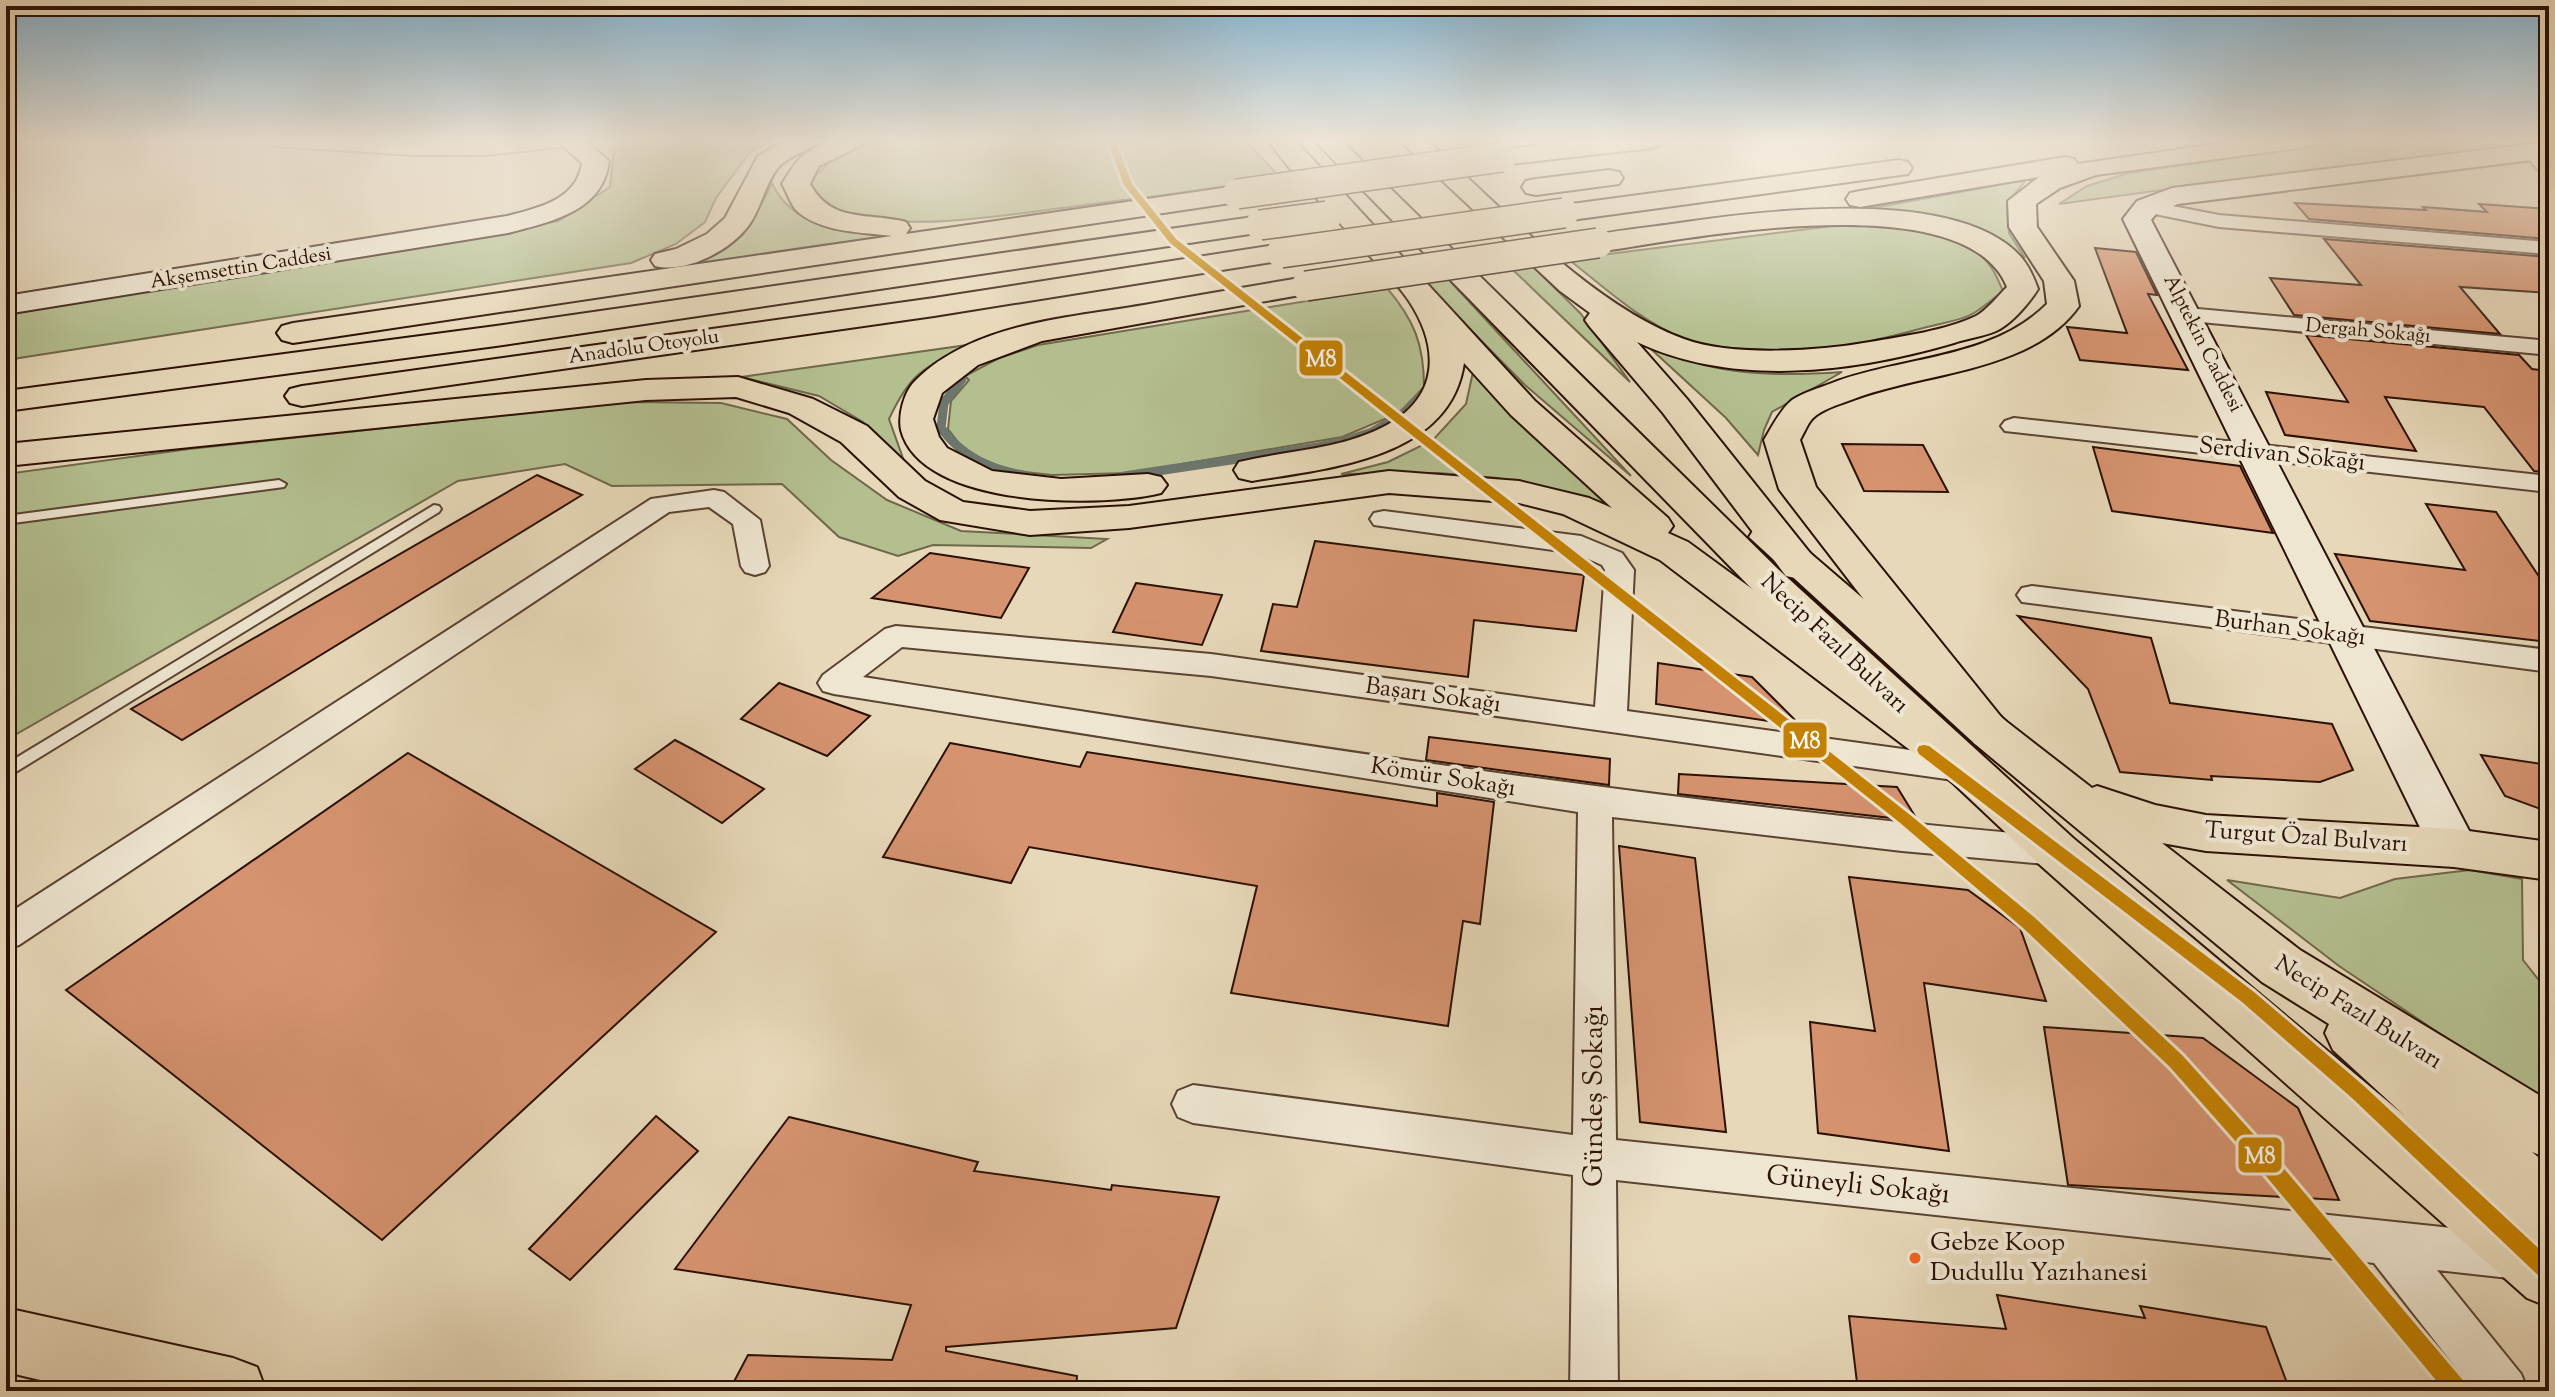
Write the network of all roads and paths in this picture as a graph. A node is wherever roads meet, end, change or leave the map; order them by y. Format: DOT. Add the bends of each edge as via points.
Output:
graph roads {
  1 [pos="564,205"];
  2 [pos="745,205"];
  3 [pos="808,205"];
  4 [pos="1145,205"];
  5 [pos="1161,205"];
  6 [pos="1339,205"];
  7 [pos="1392,205"];
  8 [pos="1405,205"];
  9 [pos="1425,205"];
  10 [pos="1486,205"];
  11 [pos="1623,205"];
  12 [pos="1825,205"];
  13 [pos="2022,205"];
  14 [pos="2151,205"];
  15 [pos="2147,207"];
  16 [pos="1598,243"];
  17 [pos="2549,248"];
  18 [pos="1571,285"];
  19 [pos="1306,286"];
  20 [pos="1423,296"];
  21 [pos="6,305"];
  22 [pos="2187,315"];
  23 [pos="273,336"];
  24 [pos="2549,348"];
  25 [pos="6,377"];
  26 [pos="6,401"];
  27 [pos="2014,426"];
  28 [pos="222,433"];
  29 [pos="6,437"];
  30 [pos="2257,453"];
  31 [pos="6,455"];
  32 [pos="279,484"];
  33 [pos="2549,484"];
  34 [pos="434,509"];
  35 [pos="1384,519"];
  36 [pos="6,520"];
  37 [pos="755,566"];
  38 [pos="1800,567"];
  39 [pos="2032,595"];
  40 [pos="2344,636"];
  41 [pos="1806,652"];
  42 [pos="2549,661"];
  43 [pos="834,683"];
  44 [pos="1610,721"];
  45 [pos="1980,751"];
  46 [pos="6,772"];
  47 [pos="2068,794"];
  48 [pos="1595,802"];
  49 [pos="2454,848"];
  50 [pos="2056,851"];
  51 [pos="2549,861"];
  52 [pos="6,934"];
  53 [pos="2281,966"];
  54 [pos="1193,1104"];
  55 [pos="2549,1132"];
  56 [pos="1596,1158"];
  57 [pos="2549,1205"];
  58 [pos="2385,1242"];
  59 [pos="2537,1266"];
  60 [pos="11,1348"];
  61 [pos="233,1391"];
  62 [pos="1594,1391"];
  63 [pos="2504,1391"];
  1 -- 21 [label="main road, Akşemsettin Caddesi" via="457,234"];
  2 -- 23 [label="main road" via="737,222 717,240 685,256"];
  3 -- 4 [label="main road" via="838,221 887,228 982,225"];
  5 -- 23 [label="main road"];
  6 -- 20 [label="main road"];
  7 -- 45 [label="main road, Necip Fazıl Bulvarı" via="1764,578"];
  8 -- 26 [label="main road, Anadolu Otoyolu, bridge"];
  9 -- 38 [label="main road, Necip Fazıl Bulvarı"];
  10 -- 18 [label="main road"];
  11 -- 29 [label="main road, Anadolu Otoyolu, bridge"];
  12 -- 16 [label="main road"];
  13 -- 45 [label="main road" via="2023,227 2059,281 2063,306 2052,321 2003,347 1851,386 1802,410 1782,440 1798,489"];
  14 -- 15 [label="main road"];
  15 -- 17 [label="street" via="2219,221"];
  15 -- 22 [label="main road, Alptekin Caddesi" via="2137,219"];
  16 -- 18 [label="main road" via="1779,220 1895,217 1940,225 1980,242 2010,263 2023,289 1989,322 1915,344 1828,359 1749,360 1678,349 1625,324"];
  16 -- 19 [label="main road, bridge"];
  18 -- 38 [label="main road" via="1675,406"];
  19 -- 20 [label="main road" via="1035,333 966,358 927,388 916,419 921,438 934,456 984,481 1061,490 1189,480 1337,455 1397,437 1429,412 1448,364"];
  19 -- 28 [label="main road"];
  20 -- 41 [label="main road" via="1523,408 1619,497"];
  22 -- 24 [label="street, Dergah Sokağı"];
  22 -- 30 [label="main road, Alptekin Caddesi"];
  23 -- 25 [label="main road"];
  27 -- 30 [label="street, Serdivan Sokağı"];
  28 -- 31 [label="main road"];
  28 -- 41 [label="main road" via="646,390 738,387 801,406 854,434 912,489 953,512 1030,523 1129,517 1389,482 1519,492 1576,506 1674,551"];
  30 -- 33 [label="street, Serdivan Sokağı"];
  30 -- 40 [label="main road, Alptekin Caddesi"];
  32 -- 36 [label="lane"];
  34 -- 46 [label="lane"];
  35 -- 44 [label="street" via="1581,545 1612,559 1620,570"];
  37 -- 52 [label="street" via="746,520 714,498 661,505"];
  38 -- 45 [label="main road, Necip Fazıl Bulvarı"];
  39 -- 40 [label="street, Burhan Sokağı"];
  40 -- 42 [label="street, Burhan Sokağı"];
  40 -- 49 [label="main road, Alptekin Caddesi"];
  41 -- 45 [label="main road"];
  43 -- 44 [label="street, Başarı Sokağı" via="896,636 1211,665"];
  43 -- 48 [label="street, Kömür Sokağı"];
  44 -- 45 [label="street, Başarı Sokağı"];
  45 -- 47 [label="main road, Necip Fazıl Bulvarı"];
  45 -- 50 [label="main road, Necip Fazıl Bulvarı"];
  47 -- 49 [label="main road, Turgut Özal Bulvarı" via="2152,823 2206,833"];
  47 -- 53 [label="main road, Necip Fazıl Bulvarı"];
  48 -- 50 [label="street, Kömür Sokağı"];
  48 -- 56 [label="street, Gündeş Sokağı"];
  49 -- 51 [label="main road, Turgut Özal Bulvarı"];
  50 -- 59 [label="main road, Necip Fazıl Bulvarı"];
  53 -- 55 [label="main road, Necip Fazıl Bulvarı"];
  53 -- 57 [label="main road"];
  54 -- 56 [label="street, Güneyli Sokağı"];
  56 -- 58 [label="street, Güneyli Sokağı"];
  56 -- 62 [label="street, Gündeş Sokağı"];
  58 -- 59 [label="street, Güneyli Sokağı"];
  58 -- 63 [label="street"];
  60 -- 61 [label="main road"];
}
